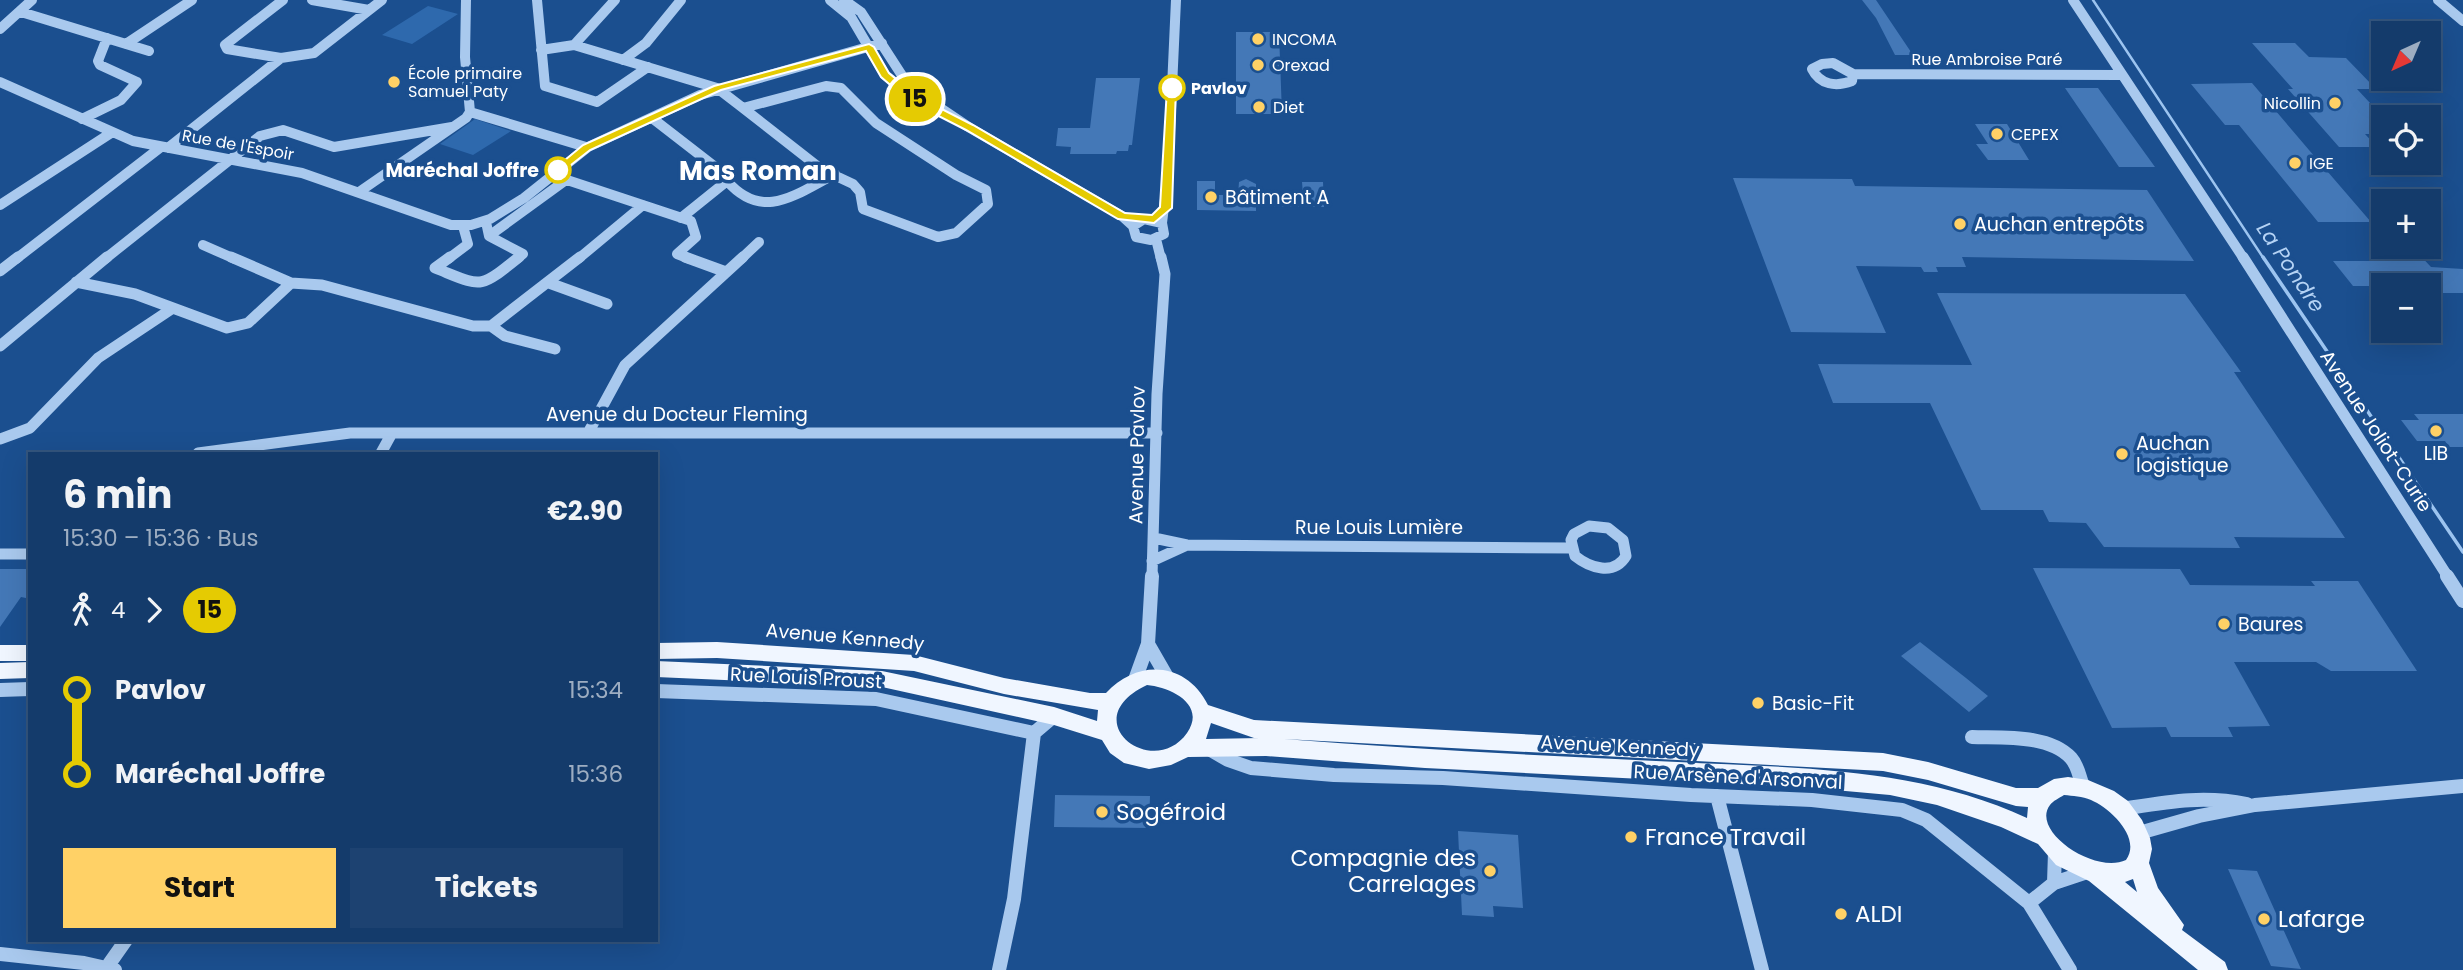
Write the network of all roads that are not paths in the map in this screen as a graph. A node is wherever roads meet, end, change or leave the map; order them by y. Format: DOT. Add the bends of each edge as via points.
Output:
graph roads {
  1 [pos="17,0"];
  2 [pos="192,0"];
  3 [pos="283,0"];
  4 [pos="312,0"];
  5 [pos="382,0"];
  6 [pos="466,0"];
  7 [pos="537,0"];
  8 [pos="615,0"];
  9 [pos="681,0"];
  10 [pos="830,0"];
  11 [pos="844,0"];
  12 [pos="1176,0"];
  13 [pos="2073,0"];
  14 [pos="2438,0"];
  15 [pos="27,5"];
  16 [pos="369,10"];
  17 [pos="2463,21"];
  18 [pos="0,29"];
  19 [pos="107,38"];
  20 [pos="126,44"];
  21 [pos="882,44"];
  22 [pos="574,45"];
  23 [pos="869,47"];
  24 [pos="541,50"];
  25 [pos="149,51"];
  26 [pos="281,58"];
  27 [pos="624,60"];
  28 [pos="648,67"];
  29 [pos="1853,74"];
  30 [pos="2122,75"];
  31 [pos="0,82"];
  32 [pos="718,88"];
  33 [pos="742,108"];
  34 [pos="470,113"];
  35 [pos="652,118"];
  36 [pos="82,119"];
  37 [pos="452,127"];
  38 [pos="970,128"];
  39 [pos="111,133"];
  40 [pos="164,147"];
  41 [pos="586,148"];
  42 [pos="228,159"];
  43 [pos="835,174"];
  44 [pos="552,175"];
  45 [pos="566,180"];
  46 [pos="727,181"];
  47 [pos="359,192"];
  48 [pos="0,205"];
  49 [pos="643,205"];
  50 [pos="1122,216"];
  51 [pos="681,218"];
  52 [pos="1153,220"];
  53 [pos="486,222"];
  54 [pos="469,226"];
  55 [pos="1133,226"];
  56 [pos="489,236"];
  57 [pos="1151,239"];
  58 [pos="759,242"];
  59 [pos="204,245"];
  60 [pos="0,271"];
  61 [pos="726,272"];
  62 [pos="76,282"];
  63 [pos="291,283"];
  64 [pos="550,283"];
  65 [pos="607,304"];
  66 [pos="173,308"];
  67 [pos="491,326"];
  68 [pos="0,346"];
  69 [pos="555,349"];
  70 [pos="392,433"];
  71 [pos="588,433"];
  72 [pos="1157,433"];
  73 [pos="0,439"];
  74 [pos="206,452"];
  75 [pos="382,452"];
  76 [pos="1154,538"];
  77 [pos="1187,545"];
  78 [pos="1571,548"];
  79 [pos="0,554"];
  80 [pos="28,554"];
  81 [pos="1152,561"];
  82 [pos="2463,601"];
  83 [pos="1148,644"];
  84 [pos="658,651"];
  85 [pos="0,653"];
  86 [pos="28,653"];
  87 [pos="658,668"];
  88 [pos="28,670"];
  89 [pos="0,671"];
  90 [pos="1167,677"];
  91 [pos="1135,680"];
  92 [pos="28,689"];
  93 [pos="0,690"];
  94 [pos="658,691"];
  95 [pos="1110,701"];
  96 [pos="1201,711"];
  97 [pos="1054,716"];
  98 [pos="1034,733"];
  99 [pos="1108,733"];
  100 [pos="1972,737"];
  101 [pos="1185,748"];
  102 [pos="1208,749"];
  103 [pos="2463,786"];
  104 [pos="2084,788"];
  105 [pos="1717,796"];
  106 [pos="2041,798"];
  107 [pos="2255,805"];
  108 [pos="2122,809"];
  109 [pos="2139,833"];
  110 [pos="2049,845"];
  111 [pos="2138,862"];
  112 [pos="2092,873"];
  113 [pos="2054,883"];
  114 [pos="2029,903"];
  115 [pos="125,942"];
  116 [pos="0,954"];
  117 [pos="111,968"];
  118 [pos="999,970"];
  119 [pos="1762,970"];
  120 [pos="2070,970"];
  121 [pos="2217,970"];
  1 -- 15 [label="street"];
  2 -- 20 [label="street"];
  3 -- 26 [label="street" via="225,45"];
  4 -- 16 [label="street"];
  5 -- 16 [label="street"];
  6 -- 34 [label="street"];
  7 -- 24 [label="street"];
  8 -- 22 [label="street"];
  9 -- 27 [label="street" via="646,43"];
  10 -- 23 [label="street" via="851,17"];
  11 -- 21 [label="street" via="861,12"];
  12 -- 52 [label="street" via="1166,208"];
  13 -- 30 [label="street, Avenue Joliot-Curie"];
  14 -- 17 [label="street"];
  15 -- 18 [label="street"];
  15 -- 19 [label="street"];
  16 -- 26 [label="street" via="314,54"];
  19 -- 20 [label="street"];
  19 -- 36 [label="street" via="100,65 137,82 126,96"];
  20 -- 25 [label="street"];
  21 -- 23 [label="street"];
  21 -- 38 [label="street" via="921,95"];
  22 -- 24 [label="street"];
  22 -- 27 [label="street"];
  23 -- 32 [label="street"];
  23 -- 38 [label="street" via="898,88"];
  24 -- 28 [label="street" via="545,86 597,102"];
  26 -- 40 [label="street"];
  27 -- 28 [label="street"];
  28 -- 32 [label="street"];
  29 -- 30 [label="street, Rue Ambroise Paré"];
  30 -- 82 [label="street, Avenue Joliot-Curie"];
  31 -- 36 [label="street, Rue de l'Espoir"];
  32 -- 33 [label="street"];
  32 -- 35 [label="street"];
  33 -- 43 [label="street" via="821,169"];
  33 -- 43 [label="street" via="826,86 841,88 876,123 986,190 988,204 957,233 938,237 863,209 860,192"];
  34 -- 37 [label="street"];
  34 -- 41 [label="street"];
  35 -- 41 [label="street"];
  35 -- 46 [label="street" via="723,173"];
  36 -- 39 [label="street, Rue de l'Espoir"];
  37 -- 42 [label="street" via="334,148 283,131 272,132"];
  37 -- 47 [label="street"];
  38 -- 50 [label="street"];
  39 -- 40 [label="street, Rue de l'Espoir"];
  39 -- 48 [label="street"];
  40 -- 42 [label="street, Rue de l'Espoir"];
  40 -- 60 [label="street"];
  41 -- 44 [label="street"];
  42 -- 47 [label="street, Rue de l'Espoir" via="302,173"];
  42 -- 62 [label="street"];
  43 -- 46 [label="street" via="780,201 760,205 738,197"];
  44 -- 45 [label="street"];
  44 -- 53 [label="street"];
  45 -- 49 [label="street"];
  45 -- 56 [label="street"];
  46 -- 51 [label="street"];
  47 -- 54 [label="street, Rue de l'Espoir" via="452,225"];
  49 -- 51 [label="street"];
  49 -- 64 [label="street"];
  50 -- 52 [label="street"];
  50 -- 55 [label="street"];
  51 -- 61 [label="street" via="691,222 696,237 677,254"];
  52 -- 55 [label="street"];
  52 -- 57 [label="street" via="1165,231"];
  53 -- 54 [label="street"];
  53 -- 56 [label="street"];
  54 -- 56 [label="street" via="468,244 435,268 476,284 491,279 523,254"];
  55 -- 57 [label="street, Avenue Pavlov" via="1136,237"];
  57 -- 72 [label="street, Avenue Pavlov" via="1163,266"];
  58 -- 61 [label="street"];
  59 -- 63 [label="street"];
  61 -- 71 [label="street" via="625,365"];
  62 -- 66 [label="street" via="135,294"];
  62 -- 68 [label="street"];
  63 -- 66 [label="street" via="248,323 226,328"];
  63 -- 67 [label="street" via="322,285 473,326"];
  64 -- 65 [label="street"];
  64 -- 67 [label="street"];
  66 -- 73 [label="street" via="98,358 30,428"];
  67 -- 69 [label="street" via="505,336"];
  70 -- 71 [label="street, Avenue du Docteur Fleming"];
  70 -- 74 [label="street, Avenue du Docteur Fleming" via="349,433"];
  70 -- 75 [label="street"];
  71 -- 72 [label="street, Avenue du Docteur Fleming"];
  72 -- 76 [label="street, Avenue Pavlov"];
  76 -- 77 [label="street, Rue Louis Lumière"];
  76 -- 81 [label="street, Avenue Pavlov"];
  77 -- 78 [label="street, Rue Louis Lumière"];
  77 -- 81 [label="street, Rue Louis Lumière"];
  79 -- 80 [label="street"];
  81 -- 83 [label="street, Avenue Pavlov"];
  83 -- 90 [label="street"];
  83 -- 91 [label="street, Avenue Pavlov"];
  84 -- 95 [label="main road, Avenue Kennedy" via="717,650 914,663 1004,686 1090,702"];
  85 -- 86 [label="main road"];
  87 -- 97 [label="main road, Avenue Kennedy" via="882,679"];
  88 -- 89 [label="main road"];
  90 -- 91 [label="main road"];
  90 -- 96 [label="main road" via="1190,690"];
  91 -- 95 [label="main road"];
  92 -- 93 [label="street"];
  94 -- 98 [label="street, Rue Louis Proust" via="876,699"];
  95 -- 99 [label="main road"];
  96 -- 101 [label="main road" via="1195,737"];
  96 -- 106 [label="main road, Avenue Kennedy" via="1254,729 1883,762 2016,797"];
  97 -- 98 [label="street"];
  97 -- 99 [label="main road, Avenue Kennedy"];
  98 -- 118 [label="street" via="1014,899"];
  99 -- 101 [label="main road" via="1115,745 1141,759 1157,760"];
  100 -- 104 [label="street" via="2048,744 2077,765"];
  101 -- 102 [label="main road, Avenue Kennedy"];
  102 -- 105 [label="street, Rue Arsène d'Arsonval" via="1251,768"];
  102 -- 110 [label="main road, Avenue Kennedy" via="1266,747 1890,786 2006,819"];
  103 -- 107 [label="street"];
  104 -- 106 [label="main road, Avenue Kennedy" via="2061,786"];
  104 -- 108 [label="main road, Avenue Kennedy"];
  105 -- 114 [label="street, Rue Arsène d'Arsonval" via="1902,810 1926,820"];
  105 -- 119 [label="street"];
  106 -- 110 [label="main road" via="2037,823"];
  107 -- 108 [label="street" via="2216,798 2182,799"];
  107 -- 109 [label="street"];
  108 -- 109 [label="main road, Avenue Kennedy"];
  109 -- 111 [label="main road"];
  110 -- 112 [label="main road, Avenue Kennedy"];
  110 -- 113 [label="street"];
  111 -- 112 [label="main road" via="2114,876"];
  111 -- 121 [label="main road" via="2161,911"];
  112 -- 113 [label="street"];
  112 -- 121 [label="main road, Avenue Kennedy"];
  113 -- 114 [label="street"];
  114 -- 120 [label="street, Rue Arsène d'Arsonval"];
  115 -- 117 [label="street"];
  116 -- 117 [label="street"];
}
